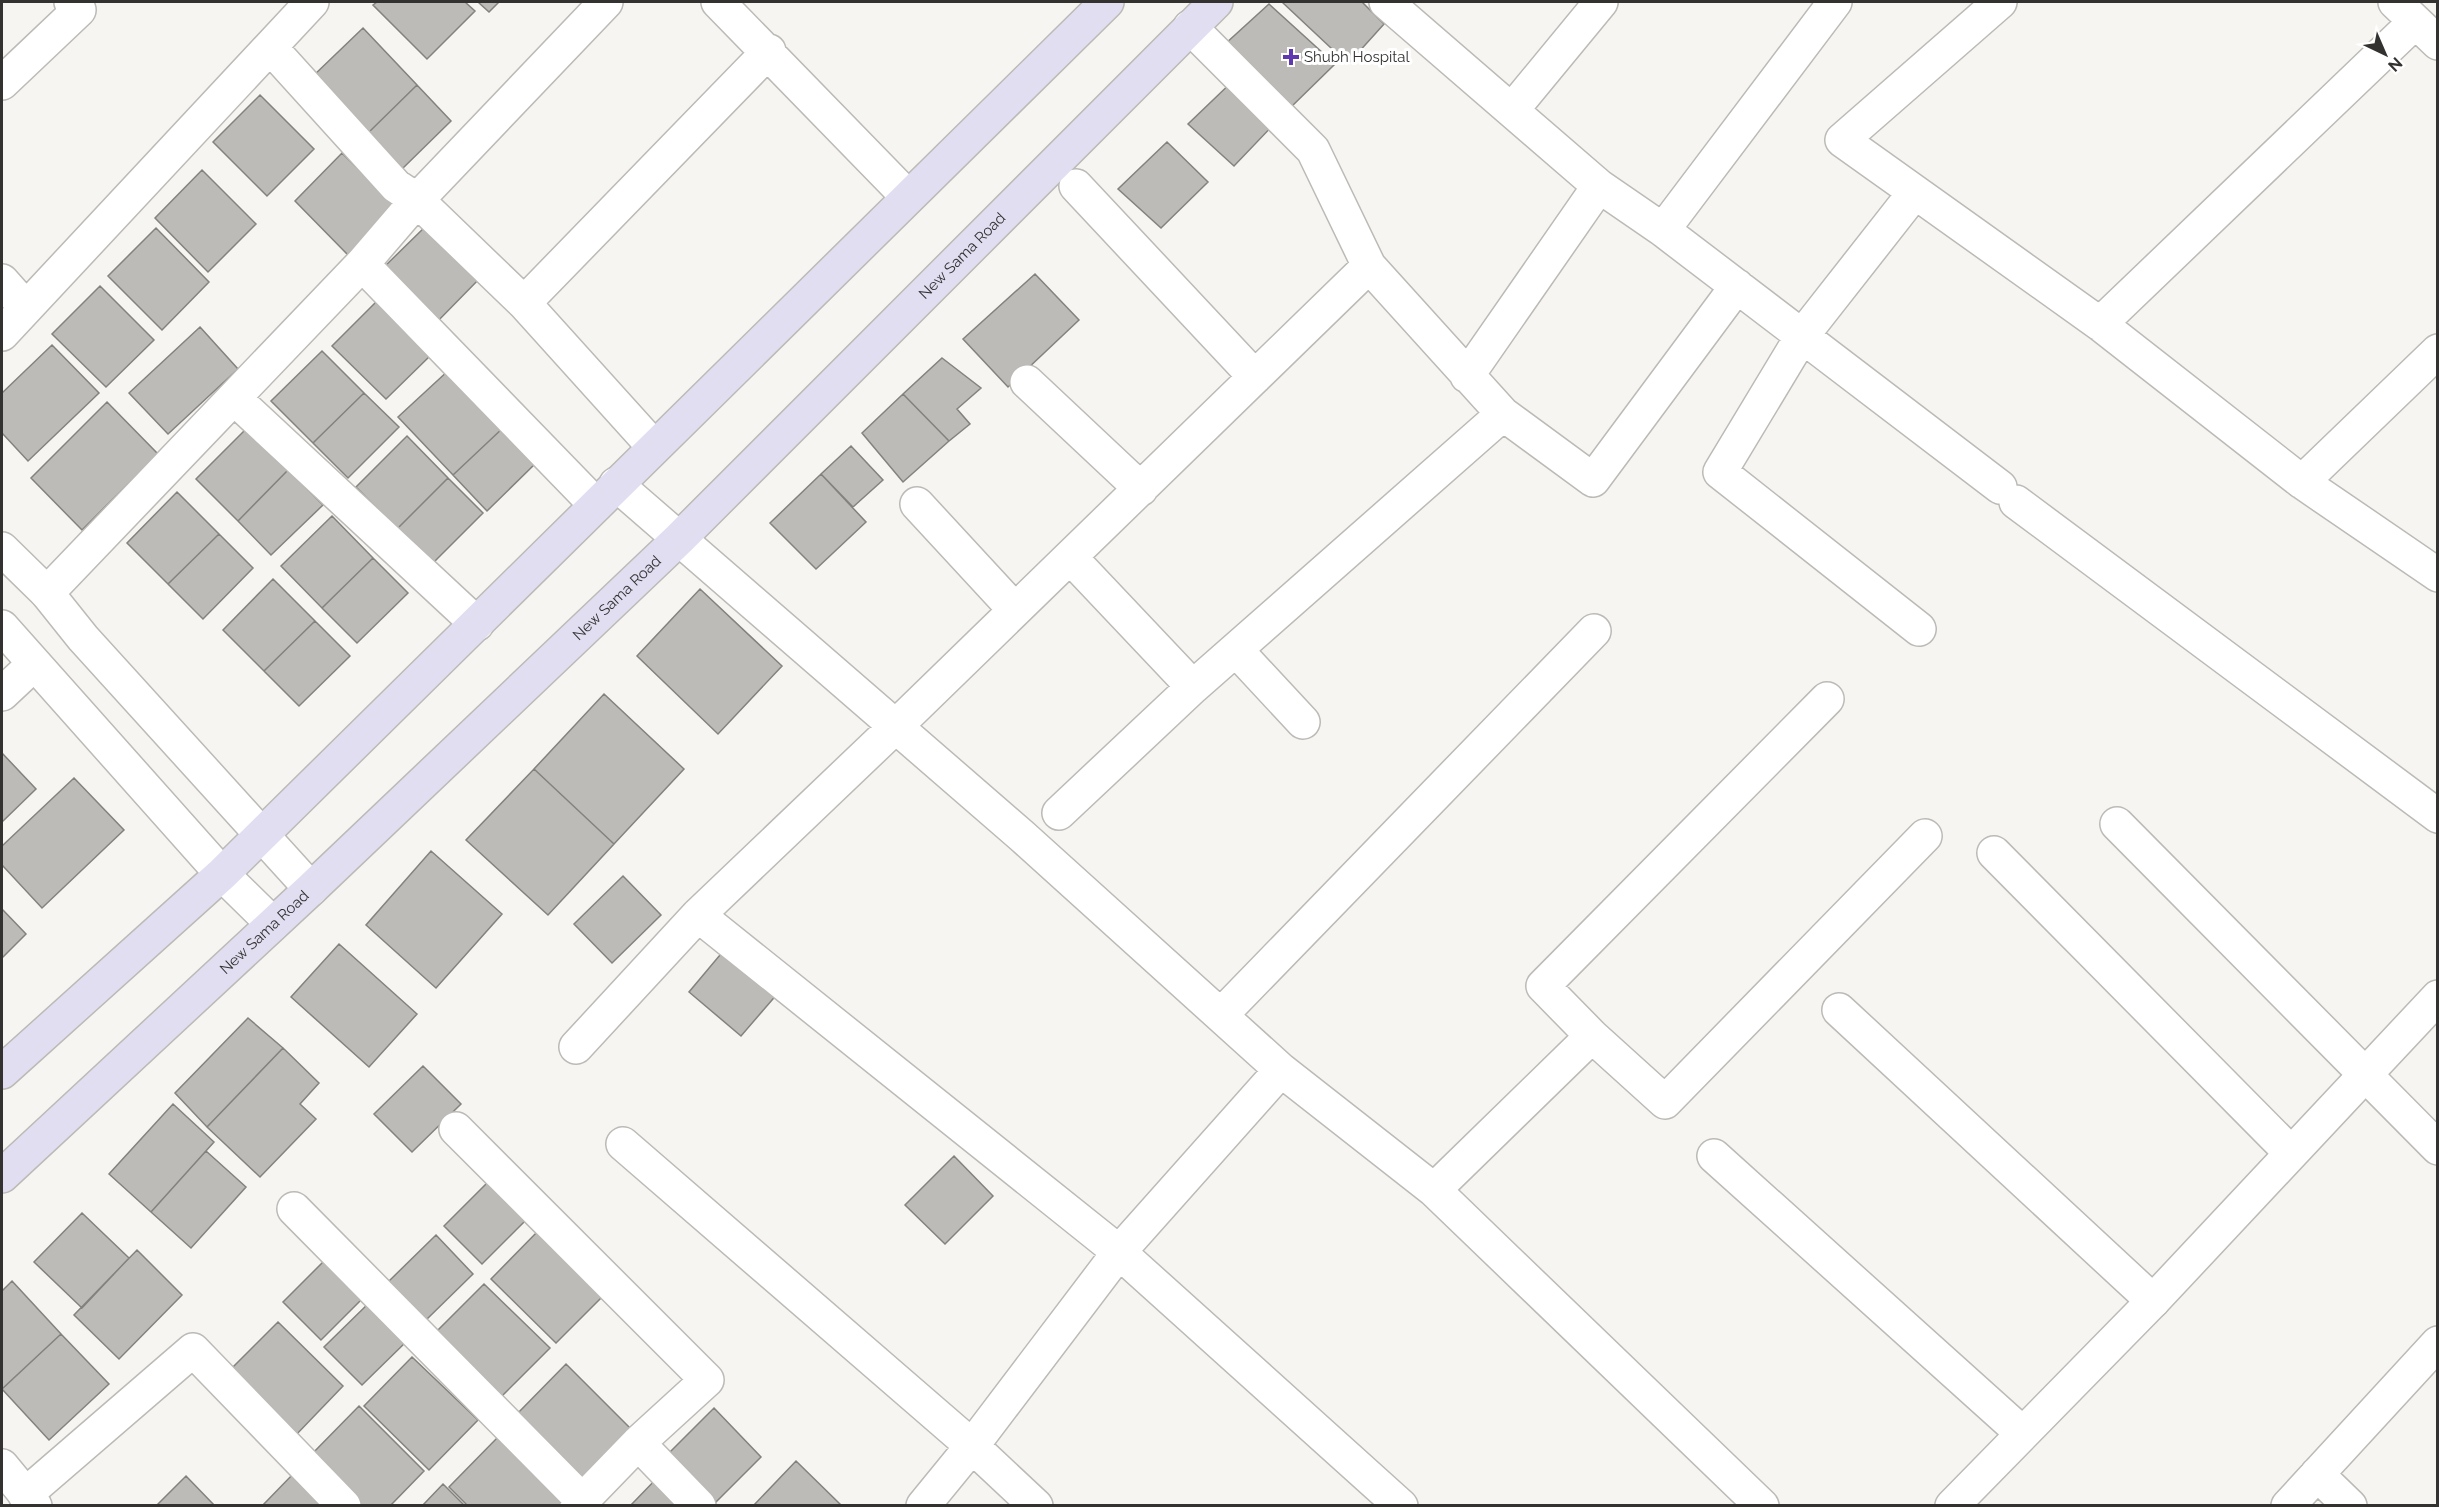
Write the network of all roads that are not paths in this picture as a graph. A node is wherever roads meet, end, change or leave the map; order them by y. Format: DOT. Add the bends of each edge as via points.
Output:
graph roads {
  1 [pos="71,2"];
  2 [pos="312,2"];
  3 [pos="606,2"];
  4 [pos="718,2"];
  5 [pos="1107,2"];
  6 [pos="1216,2"];
  7 [pos="1386,2"];
  8 [pos="1601,2"];
  9 [pos="1835,2"];
  10 [pos="2000,2"];
  11 [pos="2416,22"];
  12 [pos="1190,27"];
  13 [pos="270,47"];
  14 [pos="769,51"];
  15 [pos="2,83"];
  16 [pos="1512,110"];
  17 [pos="1076,186"];
  18 [pos="1599,186"];
  19 [pos="1915,192"];
  20 [pos="908,197"];
  21 [pos="417,200"];
  22 [pos="1663,230"];
  23 [pos="362,264"];
  24 [pos="1369,266"];
  25 [pos="2,281"];
  26 [pos="1737,286"];
  27 [pos="524,303"];
  28 [pos="26,308"];
  29 [pos="2100,324"];
  30 [pos="2,334"];
  31 [pos="1802,336"];
  32 [pos="2438,351"];
  33 [pos="1467,376"];
  34 [pos="1255,377"];
  35 [pos="1027,382"];
  36 [pos="234,399"];
  37 [pos="1503,414"];
  38 [pos="654,447"];
  39 [pos="2302,482"];
  40 [pos="1141,489"];
  41 [pos="606,494"];
  42 [pos="917,504"];
  43 [pos="679,539"];
  44 [pos="2,549"];
  45 [pos="1070,557"];
  46 [pos="2438,575"];
  47 [pos="47,592"];
  48 [pos="1016,610"];
  49 [pos="477,624"];
  50 [pos="2,627"];
  51 [pos="1919,629"];
  52 [pos="1594,631"];
  53 [pos="1237,651"];
  54 [pos="33,665"];
  55 [pos="1193,687"];
  56 [pos="2,694"];
  57 [pos="1827,699"];
  58 [pos="1303,722"];
  59 [pos="894,728"];
  60 [pos="1059,813"];
  61 [pos="2438,816"];
  62 [pos="2116,824"];
  63 [pos="260,835"];
  64 [pos="1925,836"];
  65 [pos="1994,853"];
  66 [pos="222,874"];
  67 [pos="311,889"];
  68 [pos="698,915"];
  69 [pos="273,924"];
  70 [pos="2438,997"];
  71 [pos="1839,1010"];
  72 [pos="1222,1014"];
  73 [pos="1592,1036"];
  74 [pos="576,1047"];
  75 [pos="1281,1070"];
  76 [pos="2,1072"];
  77 [pos="2363,1075"];
  78 [pos="456,1129"];
  79 [pos="623,1144"];
  80 [pos="2438,1148"];
  81 [pos="2290,1152"];
  82 [pos="1714,1156"];
  83 [pos="2,1176"];
  84 [pos="1434,1190"];
  85 [pos="294,1209"];
  86 [pos="1119,1252"];
  87 [pos="2153,1301"];
  88 [pos="2438,1343"];
  89 [pos="2022,1433"];
  90 [pos="638,1443"];
  91 [pos="972,1446"];
  92 [pos="2,1466"];
  93 [pos="2317,1474"];
  94 [pos="30,1501"];
  95 [pos="580,1503"];
  96 [pos="344,1506"];
  97 [pos="699,1506"];
  98 [pos="922,1506"];
  99 [pos="1036,1506"];
  100 [pos="1401,1506"];
  101 [pos="1762,1506"];
  102 [pos="1952,1506"];
  103 [pos="2288,1506"];
  104 [pos="2350,1506"];
  1 -- 15 [label="street" via="79,10"];
  2 -- 13 [label="street"];
  3 -- 21 [label="street"];
  4 -- 14 [label="street"];
  5 -- 20 [label="main road"];
  6 -- 12 [label="main road, New Sama Road"];
  7 -- 16 [label="street"];
  8 -- 16 [label="street"];
  9 -- 22 [label="street"];
  10 -- 19 [label="street" via="1842,140"];
  11 -- 29 [label="street"];
  12 -- 24 [label="street" via="1313,150"];
  12 -- 43 [label="main road, New Sama Road"];
  13 -- 21 [label="street" via="396,186"];
  13 -- 28 [label="street"];
  14 -- 20 [label="street"];
  14 -- 27 [label="street"];
  16 -- 18 [label="street"];
  17 -- 34 [label="street"];
  18 -- 22 [label="street"];
  18 -- 33 [label="street"];
  19 -- 29 [label="street"];
  19 -- 31 [label="street"];
  20 -- 38 [label="main road"];
  21 -- 23 [label="street"];
  21 -- 27 [label="street"];
  22 -- 26 [label="street"];
  23 -- 36 [label="street"];
  23 -- 41 [label="street"];
  24 -- 33 [label="street"];
  24 -- 34 [label="street"];
  25 -- 28 [label="street"];
  26 -- 31 [label="street"];
  26 -- 37 [label="street" via="1593,480"];
  27 -- 38 [label="street"];
  28 -- 30 [label="street"];
  29 -- 39 [label="street"];
  31 -- 51 [label="street" via="1720,471"];
  31 -- 61 [label="street"];
  32 -- 39 [label="street"];
  33 -- 37 [label="street"];
  34 -- 40 [label="street"];
  35 -- 40 [label="street"];
  36 -- 47 [label="street"];
  36 -- 49 [label="street"];
  37 -- 53 [label="street"];
  38 -- 41 [label="main road"];
  39 -- 46 [label="street"];
  40 -- 45 [label="street"];
  41 -- 43 [label="street"];
  41 -- 49 [label="main road"];
  42 -- 48 [label="street"];
  43 -- 59 [label="street"];
  43 -- 67 [label="main road, New Sama Road"];
  44 -- 47 [label="street"];
  45 -- 48 [label="street"];
  45 -- 55 [label="street"];
  47 -- 63 [label="street"];
  48 -- 59 [label="street"];
  49 -- 63 [label="main road"];
  50 -- 54 [label="street"];
  52 -- 72 [label="street"];
  53 -- 55 [label="street"];
  53 -- 58 [label="street"];
  54 -- 56 [label="street"];
  54 -- 66 [label="street"];
  55 -- 60 [label="street"];
  57 -- 73 [label="street" via="1543,986"];
  59 -- 68 [label="street"];
  59 -- 72 [label="street"];
  62 -- 77 [label="street"];
  63 -- 66 [label="main road"];
  63 -- 67 [label="street"];
  64 -- 73 [label="street" via="1665,1102"];
  65 -- 81 [label="street"];
  66 -- 69 [label="street"];
  66 -- 76 [label="main road"];
  67 -- 69 [label="main road, New Sama Road"];
  68 -- 74 [label="street"];
  68 -- 86 [label="street"];
  69 -- 83 [label="main road, New Sama Road"];
  70 -- 77 [label="street"];
  71 -- 87 [label="street"];
  72 -- 75 [label="street"];
  73 -- 84 [label="street"];
  75 -- 84 [label="street"];
  75 -- 86 [label="street"];
  77 -- 80 [label="street"];
  77 -- 81 [label="street"];
  78 -- 90 [label="street" via="707,1380"];
  79 -- 91 [label="street"];
  81 -- 87 [label="street"];
  82 -- 89 [label="street"];
  84 -- 101 [label="street"];
  85 -- 95 [label="street"];
  86 -- 91 [label="street"];
  86 -- 100 [label="street"];
  87 -- 89 [label="street"];
  88 -- 93 [label="street"];
  89 -- 102 [label="street"];
  90 -- 95 [label="street"];
  90 -- 97 [label="street"];
  91 -- 98 [label="street"];
  91 -- 99 [label="street"];
  92 -- 94 [label="street"];
  93 -- 103 [label="street"];
  93 -- 104 [label="street"];
  94 -- 96 [label="street" via="193,1350"];
}
